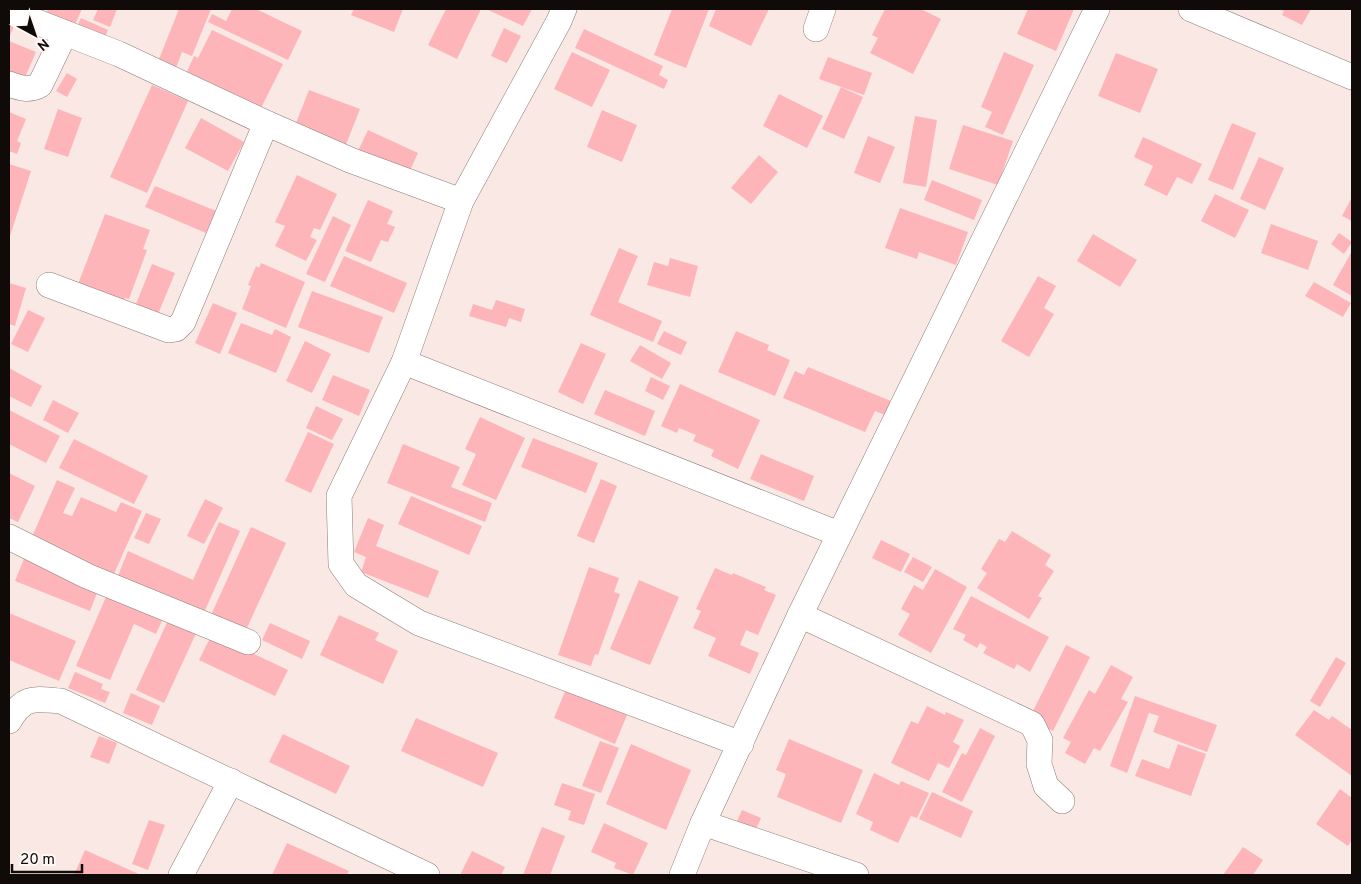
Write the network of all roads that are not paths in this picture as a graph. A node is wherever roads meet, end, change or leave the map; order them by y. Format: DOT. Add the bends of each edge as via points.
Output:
graph roads {
  1 [pos="564,9"];
  2 [pos="1096,9"];
  3 [pos="1191,9"];
  4 [pos="9,11"];
  5 [pos="65,33"];
  6 [pos="1352,77"];
  7 [pos="9,84"];
  8 [pos="266,123"];
  9 [pos="461,201"];
  10 [pos="49,285"];
  11 [pos="404,362"];
  12 [pos="839,534"];
  13 [pos="9,537"];
  14 [pos="800,615"];
  15 [pos="248,642"];
  16 [pos="9,721"];
  17 [pos="741,744"];
  18 [pos="231,781"];
  19 [pos="1062,801"];
  20 [pos="703,823"];
  21 [pos="181,875"];
  22 [pos="427,875"];
  23 [pos="682,875"];
  24 [pos="856,875"];
  1 -- 9 [label="street"];
  2 -- 12 [label="street"];
  3 -- 6 [label="street"];
  4 -- 5 [label="street"];
  5 -- 7 [label="street" via="40,85 24,89"];
  5 -- 8 [label="street" via="119,54"];
  8 -- 9 [label="street" via="350,160"];
  8 -- 10 [label="street" via="183,322 176,329 169,330"];
  9 -- 11 [label="street"];
  11 -- 12 [label="street"];
  11 -- 17 [label="street" via="339,496 341,564 356,585 419,623"];
  12 -- 14 [label="street"];
  13 -- 15 [label="street" via="87,576"];
  14 -- 17 [label="street"];
  14 -- 19 [label="street" via="1032,724 1040,740 1039,764 1046,786"];
  16 -- 18 [label="street" via="16,708 33,698 61,701"];
  17 -- 20 [label="street"];
  18 -- 21 [label="street"];
  18 -- 22 [label="street"];
  20 -- 23 [label="street"];
  20 -- 24 [label="street"];
}
